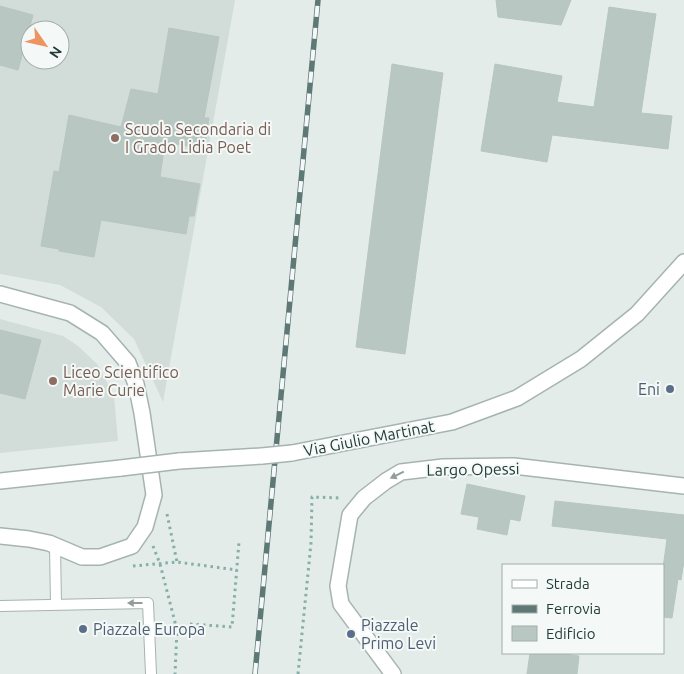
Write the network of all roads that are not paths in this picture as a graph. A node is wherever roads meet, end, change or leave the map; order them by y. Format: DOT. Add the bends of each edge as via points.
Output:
graph roads {
  1 [pos="684,262"];
  2 [pos="0,294"];
  3 [pos="0,481"];
  4 [pos="684,486"];
  5 [pos="0,536"];
  6 [pos="55,546"];
  7 [pos="56,604"];
  8 [pos="0,606"];
  9 [pos="151,674"];
  10 [pos="393,674"];
  1 -- 3 [label="street, Via Giulio Martinat, bridge" via="637,314 582,359 518,398 452,422 292,454 179,461"];
  2 -- 6 [label="street" via="70,313 102,333 128,363 136,384 154,495 145,527 132,546 100,557 82,557"];
  4 -- 10 [label="street, Largo Opessi, one-way" via="514,466 443,467 401,472 364,498 350,515 338,586 341,604"];
  5 -- 6 [label="street" via="29,538"];
  6 -- 7 [label="lane"];
  7 -- 8 [label="lane"];
  9 -- 7 [label="lane, one-way" via="148,603"];
}
